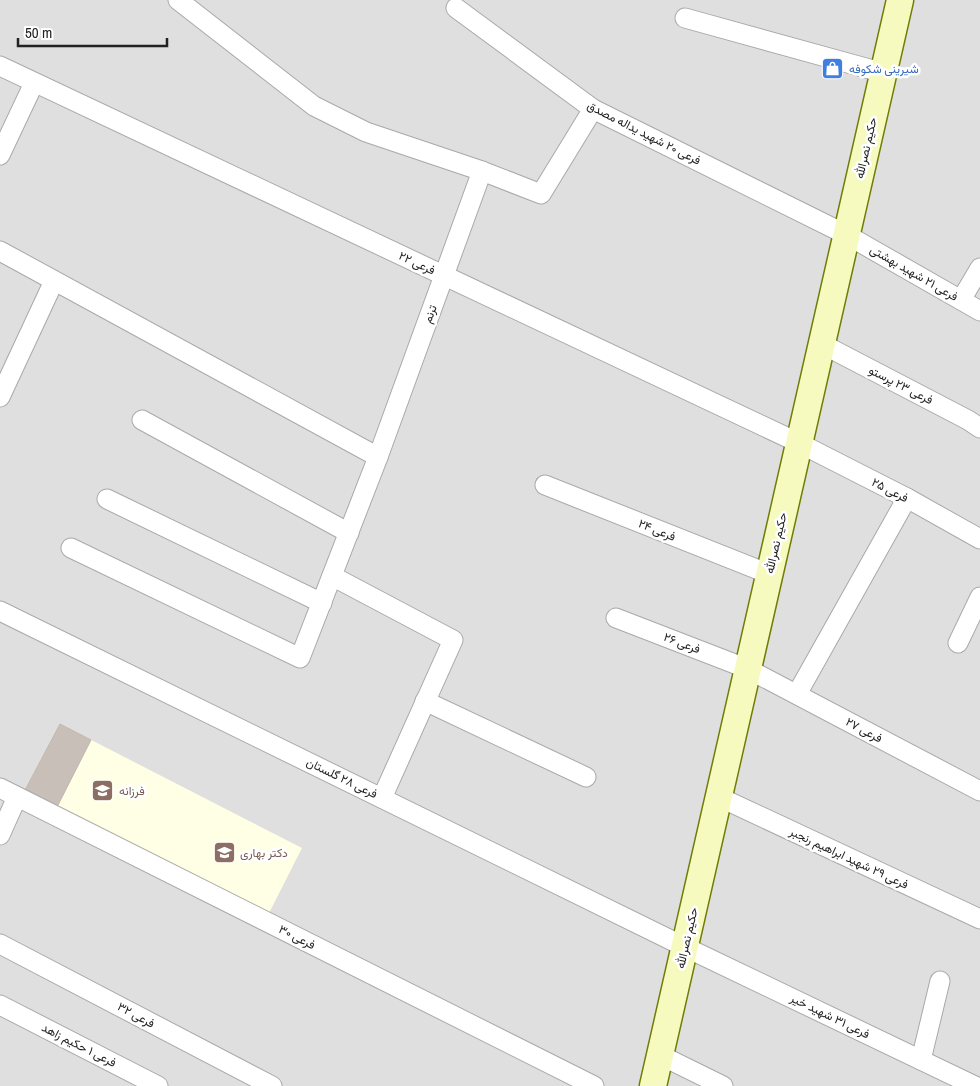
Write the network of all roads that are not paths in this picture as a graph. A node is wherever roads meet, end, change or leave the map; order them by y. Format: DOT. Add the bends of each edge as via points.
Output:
graph roads {
  1 [pos="178,0"];
  2 [pos="900,0"];
  3 [pos="456,8"];
  4 [pos="685,18"];
  5 [pos="0,66"];
  6 [pos="884,73"];
  7 [pos="34,83"];
  8 [pos="593,109"];
  9 [pos="0,155"];
  10 [pos="482,171"];
  11 [pos="847,235"];
  12 [pos="0,251"];
  13 [pos="980,268"];
  14 [pos="444,276"];
  15 [pos="54,281"];
  16 [pos="961,300"];
  17 [pos="980,311"];
  18 [pos="822,344"];
  19 [pos="0,398"];
  20 [pos="142,420"];
  21 [pos="980,428"];
  22 [pos="799,443"];
  23 [pos="378,457"];
  24 [pos="545,485"];
  25 [pos="907,498"];
  26 [pos="106,499"];
  27 [pos="349,533"];
  28 [pos="980,539"];
  29 [pos="71,548"];
  30 [pos="770,574"];
  31 [pos="332,576"];
  32 [pos="980,597"];
  33 [pos="322,603"];
  34 [pos="0,610"];
  35 [pos="616,618"];
  36 [pos="958,643"];
  37 [pos="748,669"];
  38 [pos="797,694"];
  39 [pos="426,701"];
  40 [pos="586,777"];
  41 [pos="0,788"];
  42 [pos="980,791"];
  43 [pos="17,797"];
  44 [pos="719,797"];
  45 [pos="382,798"];
  46 [pos="0,835"];
  47 [pos="980,919"];
  48 [pos="0,944"];
  49 [pos="685,947"];
  50 [pos="940,981"];
  51 [pos="0,1005"];
  52 [pos="660,1055"];
  53 [pos="921,1060"];
  54 [pos="158,1086"];
  55 [pos="272,1086"];
  56 [pos="594,1086"];
  57 [pos="653,1086"];
  58 [pos="723,1086"];
  59 [pos="975,1086"];
  1 -- 10 [label="street" via="314,106 366,132"];
  2 -- 6 [label="main road, حکیم نصرالله"];
  3 -- 8 [label="street, فرعی ۲۰ شهید یداله مصدق"];
  4 -- 6 [label="street"];
  5 -- 7 [label="street, فرعی ۲۲"];
  6 -- 11 [label="main road, حکیم نصرالله"];
  7 -- 9 [label="street"];
  7 -- 14 [label="street, فرعی ۲۲"];
  8 -- 10 [label="street" via="541,194"];
  8 -- 11 [label="street, فرعی ۲۰ شهید یداله مصدق"];
  10 -- 14 [label="street, ترنم"];
  11 -- 16 [label="street, فرعی ۲۱ شهید بهشتی"];
  11 -- 18 [label="main road, حکیم نصرالله"];
  12 -- 15 [label="street"];
  13 -- 16 [label="street"];
  14 -- 22 [label="street, فرعی ۲۲"];
  14 -- 23 [label="street, ترنم"];
  15 -- 19 [label="street"];
  15 -- 23 [label="street"];
  16 -- 17 [label="street, فرعی ۲۱ شهید بهشتی"];
  18 -- 21 [label="street, فرعی ۲۳ پرستو"];
  18 -- 22 [label="main road, حکیم نصرالله"];
  20 -- 27 [label="street"];
  22 -- 25 [label="street, فرعی ۲۵"];
  22 -- 30 [label="main road, حکیم نصرالله"];
  23 -- 27 [label="street, ترنم"];
  24 -- 30 [label="street, فرعی ۲۴"];
  25 -- 28 [label="street, فرعی ۲۵"];
  25 -- 38 [label="street"];
  26 -- 33 [label="street"];
  27 -- 31 [label="street, ترنم"];
  29 -- 33 [label="street, ترنم" via="300,658"];
  30 -- 37 [label="main road, حکیم نصرالله"];
  31 -- 33 [label="street, ترنم"];
  31 -- 39 [label="street" via="454,640"];
  32 -- 36 [label="street"];
  34 -- 45 [label="street, فرعی ۲۸ گلستان"];
  35 -- 37 [label="street, فرعی ۲۶"];
  37 -- 38 [label="street, فرعی ۲۷"];
  37 -- 44 [label="main road, حکیم نصرالله"];
  38 -- 42 [label="street, فرعی ۲۷"];
  39 -- 40 [label="street"];
  39 -- 45 [label="street"];
  41 -- 43 [label="street, فرعی ۳۰"];
  43 -- 46 [label="street"];
  43 -- 56 [label="street, فرعی ۳۰"];
  44 -- 47 [label="street, فرعی ۲۹ شهید ابراهیم رنجبر"];
  44 -- 49 [label="main road, حکیم نصرالله"];
  45 -- 49 [label="street, فرعی ۲۸ گلستان"];
  48 -- 55 [label="street, فرعی ۳۲"];
  49 -- 52 [label="main road, حکیم نصرالله"];
  49 -- 53 [label="street, فرعی ۳۱ شهید خیر"];
  50 -- 53 [label="street"];
  51 -- 54 [label="street, فرعی ۱ حکیم زاهد"];
  52 -- 57 [label="main road, حکیم نصرالله"];
  52 -- 58 [label="street"];
  53 -- 59 [label="street, فرعی ۳۱ شهید خیر"];
}
